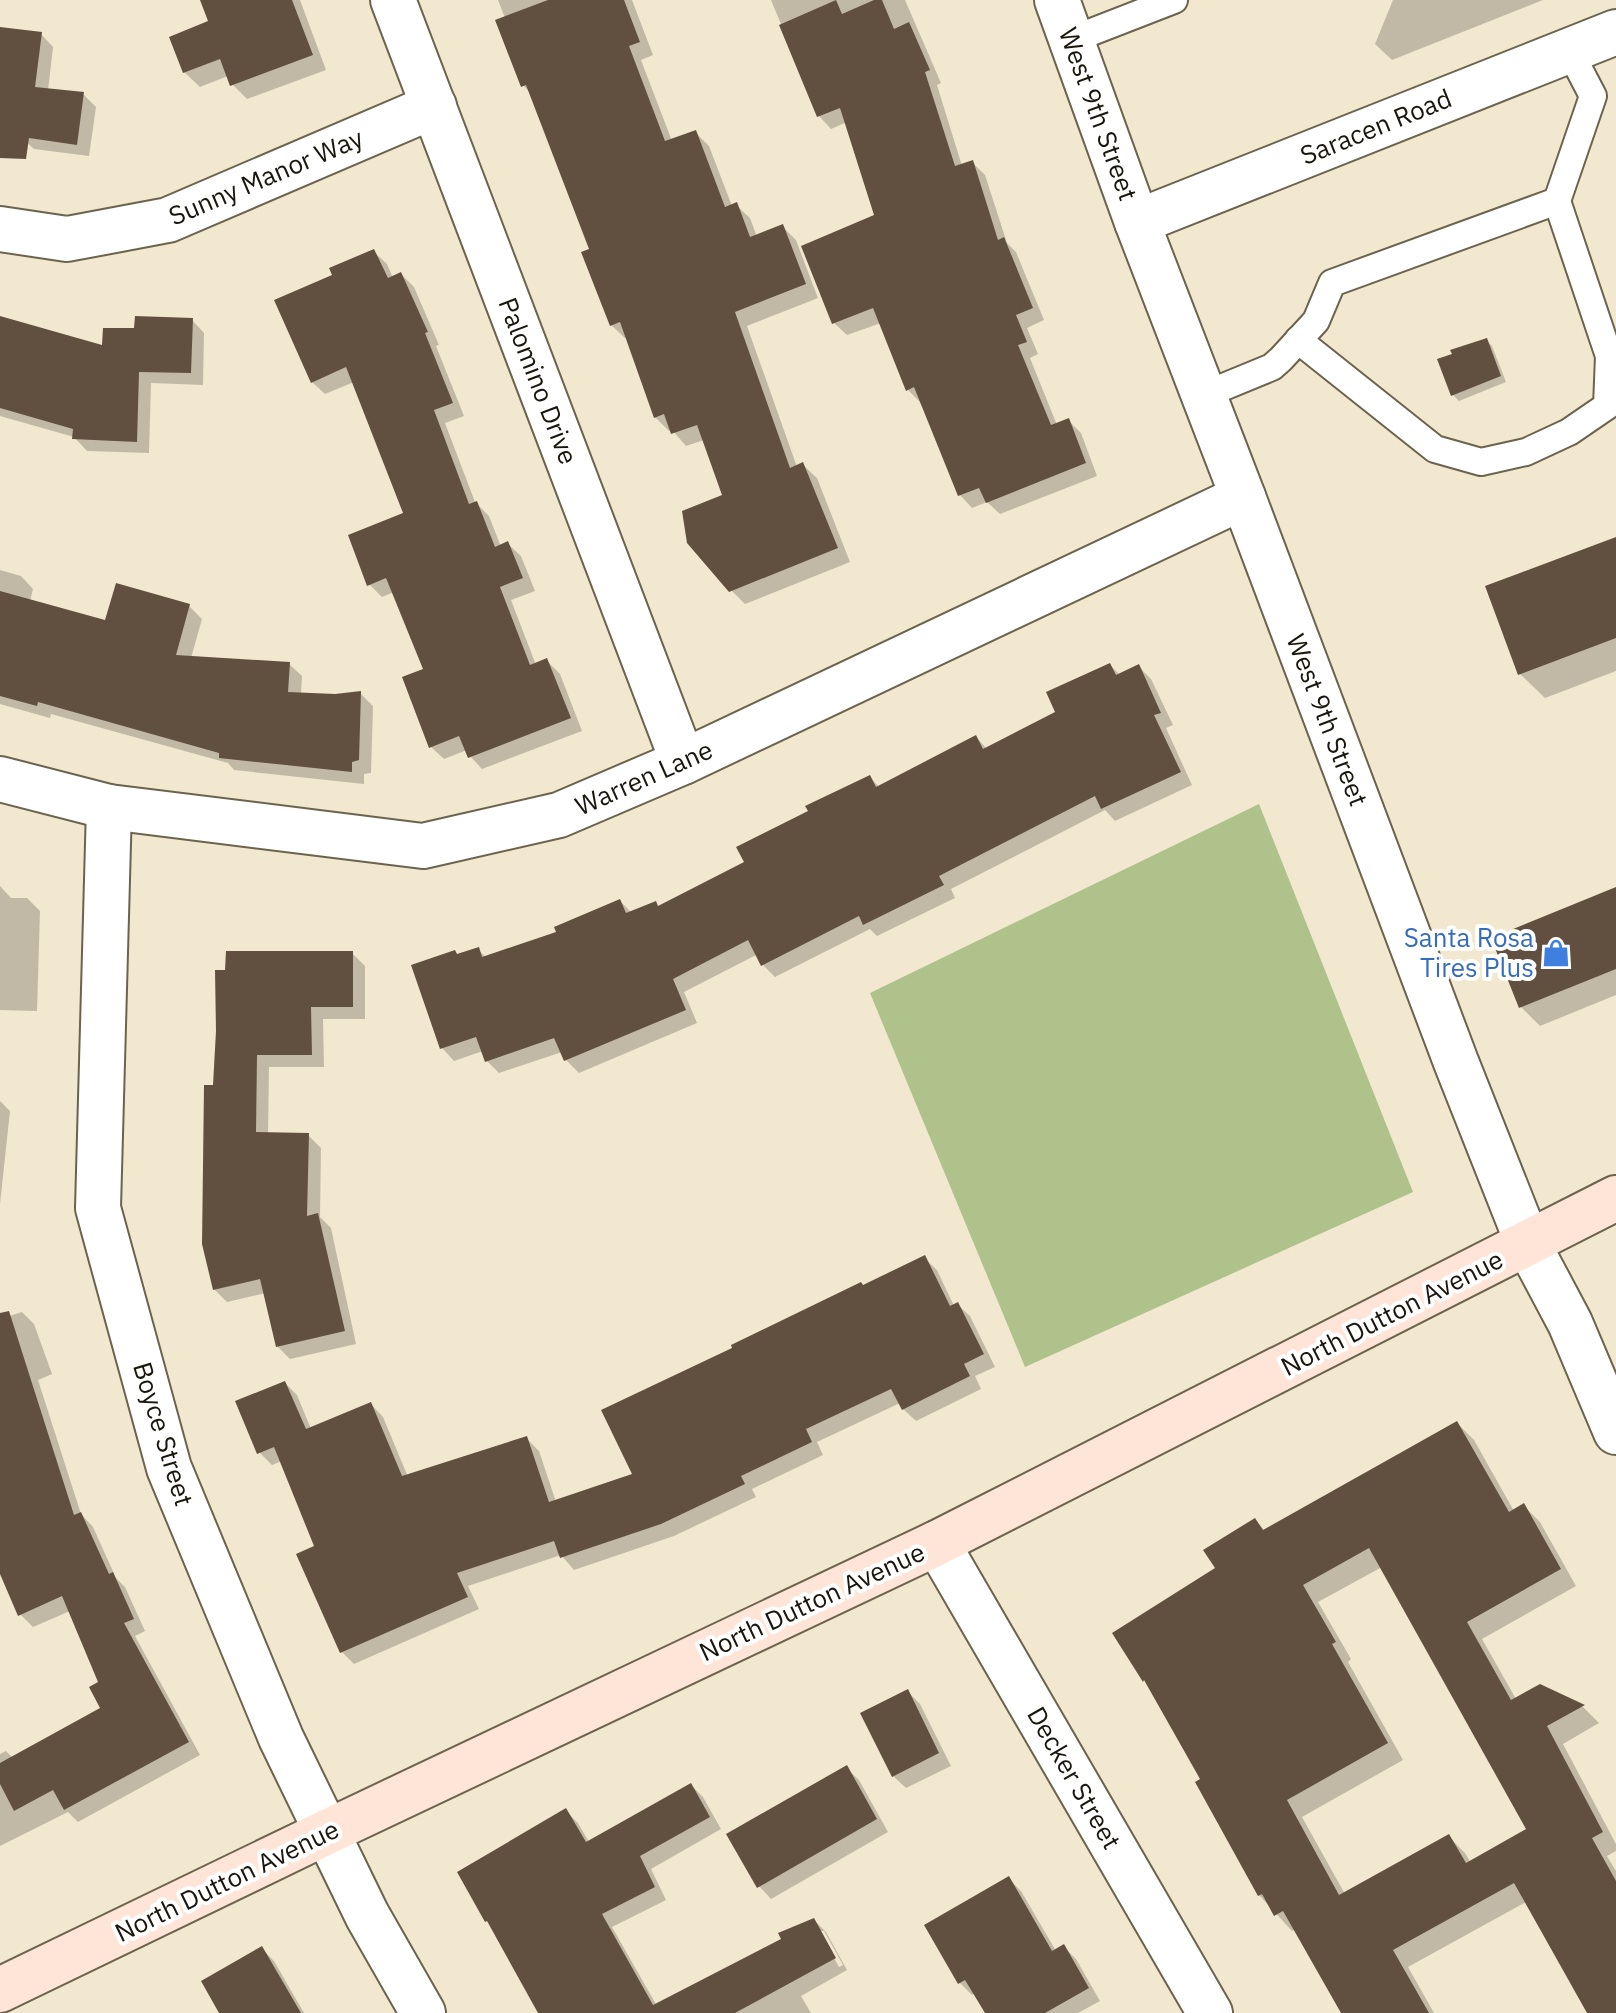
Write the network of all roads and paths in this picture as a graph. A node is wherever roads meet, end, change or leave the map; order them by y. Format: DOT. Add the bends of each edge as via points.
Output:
graph roads {
  1 [pos="393,0"];
  2 [pos="1057,0"];
  3 [pos="1174,0"];
  4 [pos="1616,32"];
  5 [pos="1071,40"];
  6 [pos="1569,50"];
  7 [pos="434,106"];
  8 [pos="1557,201"];
  9 [pos="1137,222"];
  10 [pos="0,229"];
  11 [pos="1298,340"];
  12 [pos="1204,395"];
  13 [pos="1243,497"];
  14 [pos="683,762"];
  15 [pos="0,779"];
  16 [pos="109,807"];
  17 [pos="1616,1198"];
  18 [pos="1528,1244"];
  19 [pos="1616,1432"];
  20 [pos="937,1543"];
  21 [pos="327,1832"];
  22 [pos="0,1990"];
  23 [pos="423,2013"];
  24 [pos="1210,2013"];
  1 -- 7 [label="street, Palomino Drive"];
  2 -- 5 [label="street, West 9th Street"];
  3 -- 5 [label="lane"];
  4 -- 6 [label="street, Saracen Road"];
  5 -- 9 [label="street, West 9th Street"];
  6 -- 8 [label="lane" via="1593,96"];
  6 -- 9 [label="street, Saracen Road"];
  7 -- 10 [label="street, Sunny Manor Way" via="168,220 67,239"];
  7 -- 14 [label="street, Palomino Drive"];
  8 -- 11 [label="lane" via="1332,283 1316,321"];
  8 -- 11 [label="lane" via="1609,356 1607,406 1569,432 1526,452 1481,462 1435,449"];
  9 -- 12 [label="street, West 9th Street"];
  11 -- 12 [label="lane" via="1272,367"];
  12 -- 13 [label="street, West 9th Street"];
  13 -- 14 [label="street, Warren Lane"];
  13 -- 18 [label="street, West 9th Street"];
  14 -- 16 [label="street, Warren Lane" via="559,815 423,846"];
  15 -- 16 [label="street, Warren Lane"];
  16 -- 21 [label="street, Boyce Street" via="98,1208 169,1468 281,1738"];
  17 -- 18 [label="main road, North Dutton Avenue"];
  18 -- 19 [label="street, West 9th Street" via="1570,1323"];
  18 -- 20 [label="main road, North Dutton Avenue"];
  20 -- 21 [label="main road, North Dutton Avenue"];
  20 -- 24 [label="street, Decker Street"];
  21 -- 22 [label="main road, North Dutton Avenue"];
  21 -- 23 [label="street, Boyce Street"];
}
